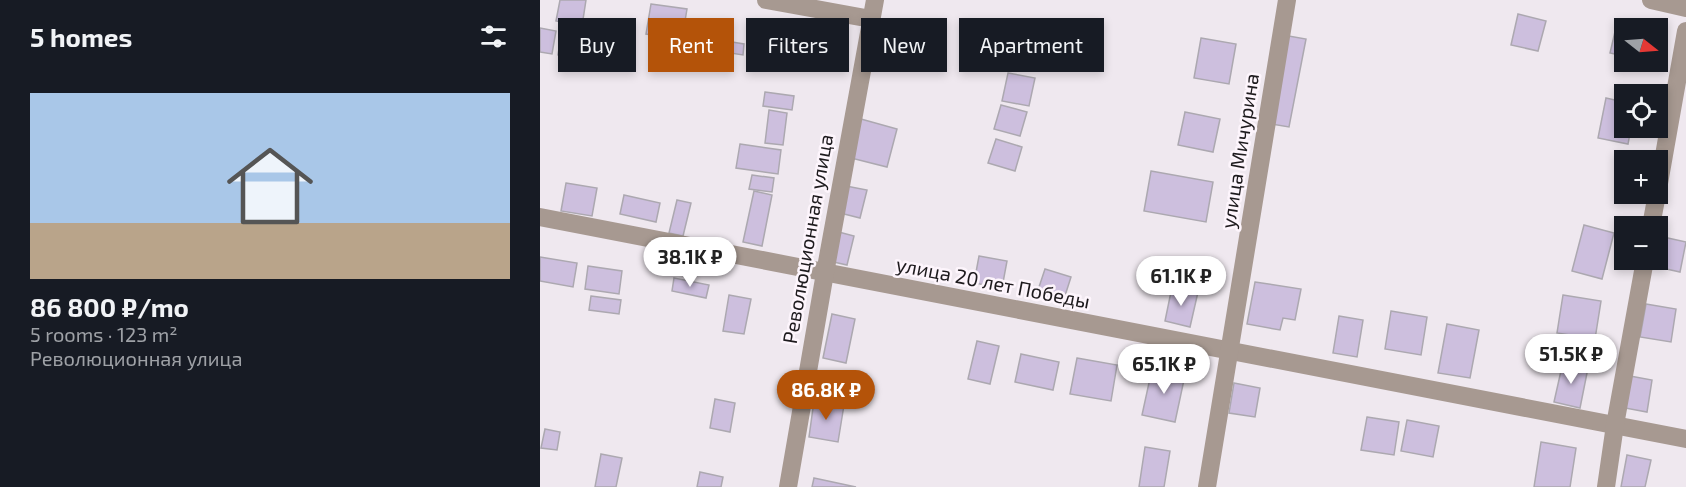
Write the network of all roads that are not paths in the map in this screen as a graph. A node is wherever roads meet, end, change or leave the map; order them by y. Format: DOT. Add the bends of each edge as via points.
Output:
graph roads {
  1 [pos="766,0"];
  2 [pos="875,0"];
  3 [pos="1287,0"];
  4 [pos="1651,0"];
  5 [pos="1686,8"];
  6 [pos="865,18"];
  7 [pos="871,18"];
  8 [pos="1686,31"];
  9 [pos="861,72"];
  10 [pos="1664,150"];
  11 [pos="540,218"];
  12 [pos="1643,270"];
  13 [pos="825,273"];
  14 [pos="1231,352"];
  15 [pos="1615,425"];
  16 [pos="1686,439"];
  17 [pos="788,487"];
  18 [pos="1207,487"];
  19 [pos="1606,487"];
  1 -- 6 [label="street"];
  2 -- 7 [label="street, Революционная улица"];
  3 -- 14 [label="street, улица Мичурина"];
  4 -- 5 [label="street"];
  8 -- 10 [label="street"];
  9 -- 13 [label="street, Революционная улица"];
  11 -- 13 [label="street, улица 20 лет Победы"];
  12 -- 15 [label="street"];
  13 -- 14 [label="street, улица 20 лет Победы"];
  13 -- 17 [label="street, Революционная улица"];
  14 -- 15 [label="street, улица 20 лет Победы"];
  14 -- 18 [label="street, улица Мичурина"];
  15 -- 16 [label="street, улица 20 лет Победы"];
  15 -- 19 [label="street"];
}
